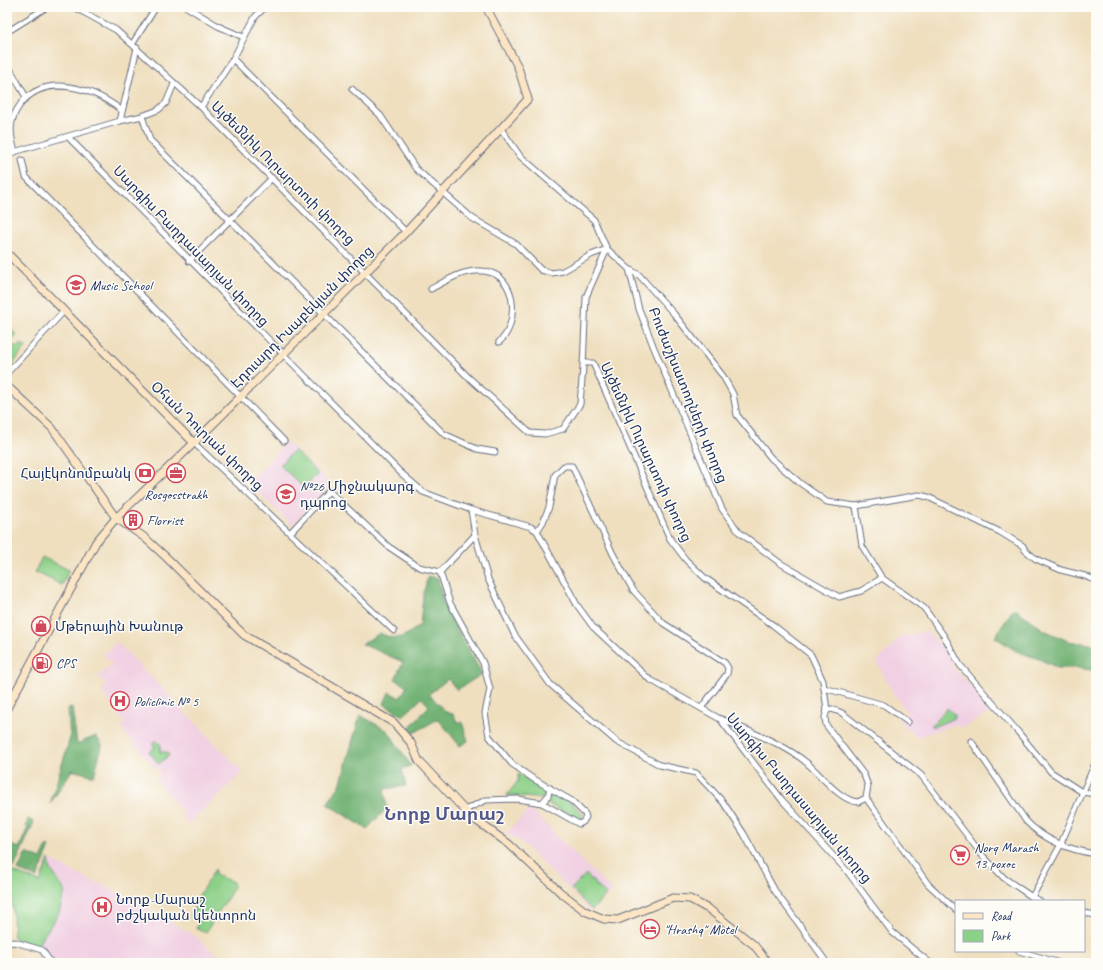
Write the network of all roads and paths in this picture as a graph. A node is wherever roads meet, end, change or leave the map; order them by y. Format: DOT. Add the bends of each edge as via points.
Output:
graph roads {
  1 [pos="47,7"];
  2 [pos="74,7"];
  3 [pos="156,7"];
  4 [pos="187,7"];
  5 [pos="265,7"];
  6 [pos="486,7"];
  7 [pos="7,32"];
  8 [pos="243,37"];
  9 [pos="132,43"];
  10 [pos="137,48"];
  11 [pos="233,59"];
  12 [pos="7,64"];
  13 [pos="174,84"];
  14 [pos="352,89"];
  15 [pos="26,97"];
  16 [pos="201,107"];
  17 [pos="121,110"];
  18 [pos="142,116"];
  19 [pos="120,121"];
  20 [pos="500,129"];
  21 [pos="68,137"];
  22 [pos="15,152"];
  23 [pos="7,154"];
  24 [pos="22,160"];
  25 [pos="272,178"];
  26 [pos="443,191"];
  27 [pos="230,220"];
  28 [pos="406,232"];
  29 [pos="607,249"];
  30 [pos="7,253"];
  31 [pos="189,260"];
  32 [pos="629,269"];
  33 [pos="364,272"];
  34 [pos="431,289"];
  35 [pos="64,311"];
  36 [pos="324,313"];
  37 [pos="500,342"];
  38 [pos="282,355"];
  39 [pos="583,363"];
  40 [pos="7,373"];
  41 [pos="7,386"];
  42 [pos="240,397"];
  43 [pos="284,441"];
  44 [pos="194,443"];
  45 [pos="495,452"];
  46 [pos="856,506"];
  47 [pos="471,510"];
  48 [pos="116,518"];
  49 [pos="537,530"];
  50 [pos="290,533"];
  51 [pos="475,535"];
  52 [pos="440,572"];
  53 [pos="882,578"];
  54 [pos="1096,581"];
  55 [pos="394,631"];
  56 [pos="824,688"];
  57 [pos="7,708"];
  58 [pos="701,708"];
  59 [pos="827,710"];
  60 [pos="720,719"];
  61 [pos="908,722"];
  62 [pos="971,741"];
  63 [pos="1096,761"];
  64 [pos="550,788"];
  65 [pos="1082,792"];
  66 [pos="1096,794"];
  67 [pos="866,798"];
  68 [pos="542,803"];
  69 [pos="464,810"];
  70 [pos="1060,846"];
  71 [pos="1096,854"];
  72 [pos="1032,898"];
  73 [pos="1037,900"];
  74 [pos="955,909"];
  75 [pos="1085,913"];
  76 [pos="1096,915"];
  77 [pos="7,943"];
  78 [pos="1022,952"];
  79 [pos="51,963"];
  80 [pos="768,963"];
  81 [pos="827,963"];
  82 [pos="930,963"];
  83 [pos="1060,963"];
  1 -- 7 [label="street"];
  2 -- 9 [label="street, Այծեմնիկ Ուրարտուի փողոց" via="116,30"];
  3 -- 9 [label="street"];
  4 -- 8 [label="street" via="218,26"];
  5 -- 8 [label="street" via="255,16"];
  6 -- 20 [label="main road, Էդուարդ Իսաբեկյան փողոց" via="518,67 528,99"];
  8 -- 11 [label="street"];
  9 -- 10 [label="street, Այծեմնիկ Ուրարտուի փողոց"];
  10 -- 13 [label="street, Այծեմնիկ Ուրարտուի փողոց"];
  10 -- 17 [label="street"];
  11 -- 16 [label="street"];
  11 -- 28 [label="street"];
  12 -- 15 [label="street"];
  13 -- 16 [label="street, Այծեմնիկ Ուրարտուի փողոց"];
  13 -- 18 [label="street" via="163,107"];
  14 -- 26 [label="street" via="380,115 416,169"];
  15 -- 17 [label="street" via="44,87 58,86 97,94"];
  15 -- 22 [label="street" via="11,123 11,138"];
  16 -- 25 [label="street, Այծեմնիկ Ուրարտուի փողոց"];
  17 -- 19 [label="street"];
  18 -- 19 [label="street"];
  18 -- 27 [label="street" via="150,140"];
  19 -- 21 [label="street"];
  20 -- 26 [label="main road, Էդուարդ Իսաբեկյան փողոց"];
  20 -- 29 [label="street" via="520,156 594,220"];
  21 -- 22 [label="street"];
  21 -- 31 [label="street, Սարգիս Բաղդասարյան փողոց"];
  22 -- 23 [label="street"];
  24 -- 42 [label="street" via="26,177"];
  25 -- 27 [label="street"];
  25 -- 33 [label="street, Այծեմնիկ Ուրարտուի փողոց"];
  26 -- 28 [label="main road, Էդուարդ Իսաբեկյան փողոց"];
  26 -- 29 [label="street" via="472,218 516,244 541,270 552,273 563,271"];
  27 -- 31 [label="street"];
  27 -- 36 [label="street"];
  28 -- 33 [label="main road, Էդուարդ Իսաբեկյան փողոց"];
  29 -- 32 [label="street"];
  29 -- 39 [label="street" via="586,297"];
  30 -- 35 [label="main road, Օհան Դուրյան փողոց"];
  31 -- 38 [label="street, Սարգիս Բաղդասարյան փողոց"];
  32 -- 46 [label="street" via="639,275 674,314 723,376 732,394 737,415 771,458 827,502"];
  32 -- 53 [label="street, Բուժաշխատողների փողոց" via="654,348 722,509 739,532 780,563 839,597 861,591"];
  33 -- 36 [label="main road, Էդուարդ Իսաբեկյան փողոց"];
  33 -- 39 [label="street, Այծեմնիկ Ուրարտուի փողոց" via="466,375 530,433 545,434 563,429 580,404"];
  34 -- 37 [label="street" via="463,273 483,271 498,276 509,290 512,312 510,328"];
  35 -- 40 [label="street"];
  35 -- 44 [label="main road, Օհան Դուրյան փողոց"];
  36 -- 38 [label="main road, Էդուարդ Իսաբեկյան փողոց"];
  36 -- 45 [label="street" via="444,434 477,449"];
  38 -- 42 [label="main road, Էդուարդ Իսաբեկյան փողոց"];
  38 -- 47 [label="street, Սարգիս Բաղդասարյան փողոց" via="400,473 423,492"];
  39 -- 56 [label="street, Այծեմնիկ Ուրարտուի փողոց" via="593,363 670,539 704,578 811,656 821,672"];
  41 -- 48 [label="main road" via="52,428"];
  42 -- 43 [label="street"];
  42 -- 44 [label="main road, Էդուարդ Իսաբեկյան փողոց"];
  44 -- 48 [label="main road, Էդուարդ Իսաբեկյան փողոց"];
  44 -- 50 [label="street, Օհան Դուրյան փողոց"];
  46 -- 53 [label="street" via="862,546"];
  46 -- 54 [label="street" via="919,495 1000,532 1023,546 1036,559"];
  47 -- 49 [label="street, Սարգիս Բաղդասարյան փողոց"];
  47 -- 51 [label="street"];
  48 -- 57 [label="main road, Էդուարդ Իսաբեկյան փողոց" via="96,542"];
  48 -- 69 [label="main road" via="144,537 244,634 394,723 411,743 420,760"];
  49 -- 58 [label="street, Սարգիս Բաղդասարյան փողոց" via="577,605 593,627 649,679"];
  49 -- 58 [label="street" via="549,507 555,475 567,465 574,468 613,554 634,590 663,623 725,663 728,668 727,674"];
  50 -- 52 [label="street" via="329,491 389,547 419,567"];
  50 -- 55 [label="street, Օհան Դուրյան փողոց"];
  51 -- 52 [label="street"];
  51 -- 81 [label="street" via="488,579 514,634 550,684 617,742 660,765 696,773 723,802 775,891"];
  52 -- 64 [label="street" via="450,603 483,663 490,689 485,713 489,736 512,764"];
  53 -- 65 [label="street" via="924,608 960,665 1050,772"];
  56 -- 59 [label="street, Այծեմնիկ Ուրարտուի փողոց"];
  56 -- 61 [label="street" via="884,705"];
  58 -- 60 [label="street, Սարգիս Բաղդասարյան փողոց"];
  59 -- 67 [label="street, Այծեմնիկ Ուրարտուի փողոց" via="824,716 826,725 866,779"];
  59 -- 72 [label="street" via="842,713 921,775 982,855 1004,878"];
  60 -- 67 [label="street" via="789,751 807,763 847,800 858,802"];
  60 -- 82 [label="street, Սարգիս Բաղդասարյան փողոց" via="782,800 847,871 892,932"];
  62 -- 70 [label="street" via="1026,822"];
  63 -- 65 [label="street"];
  64 -- 68 [label="street"];
  64 -- 68 [label="street" via="572,801 585,814 584,820 577,824"];
  65 -- 66 [label="street"];
  65 -- 70 [label="street"];
  67 -- 74 [label="street" via="928,884"];
  68 -- 69 [label="street" via="518,799 486,800"];
  69 -- 80 [label="main road" via="509,844 560,892 590,914 618,920 673,898 690,899 710,910 754,945"];
  70 -- 71 [label="street"];
  70 -- 72 [label="street"];
  72 -- 73 [label="street"];
  75 -- 76 [label="street"];
  77 -- 79 [label="street" via="15,942 42,950"];
  78 -- 83 [label="street"];
}
